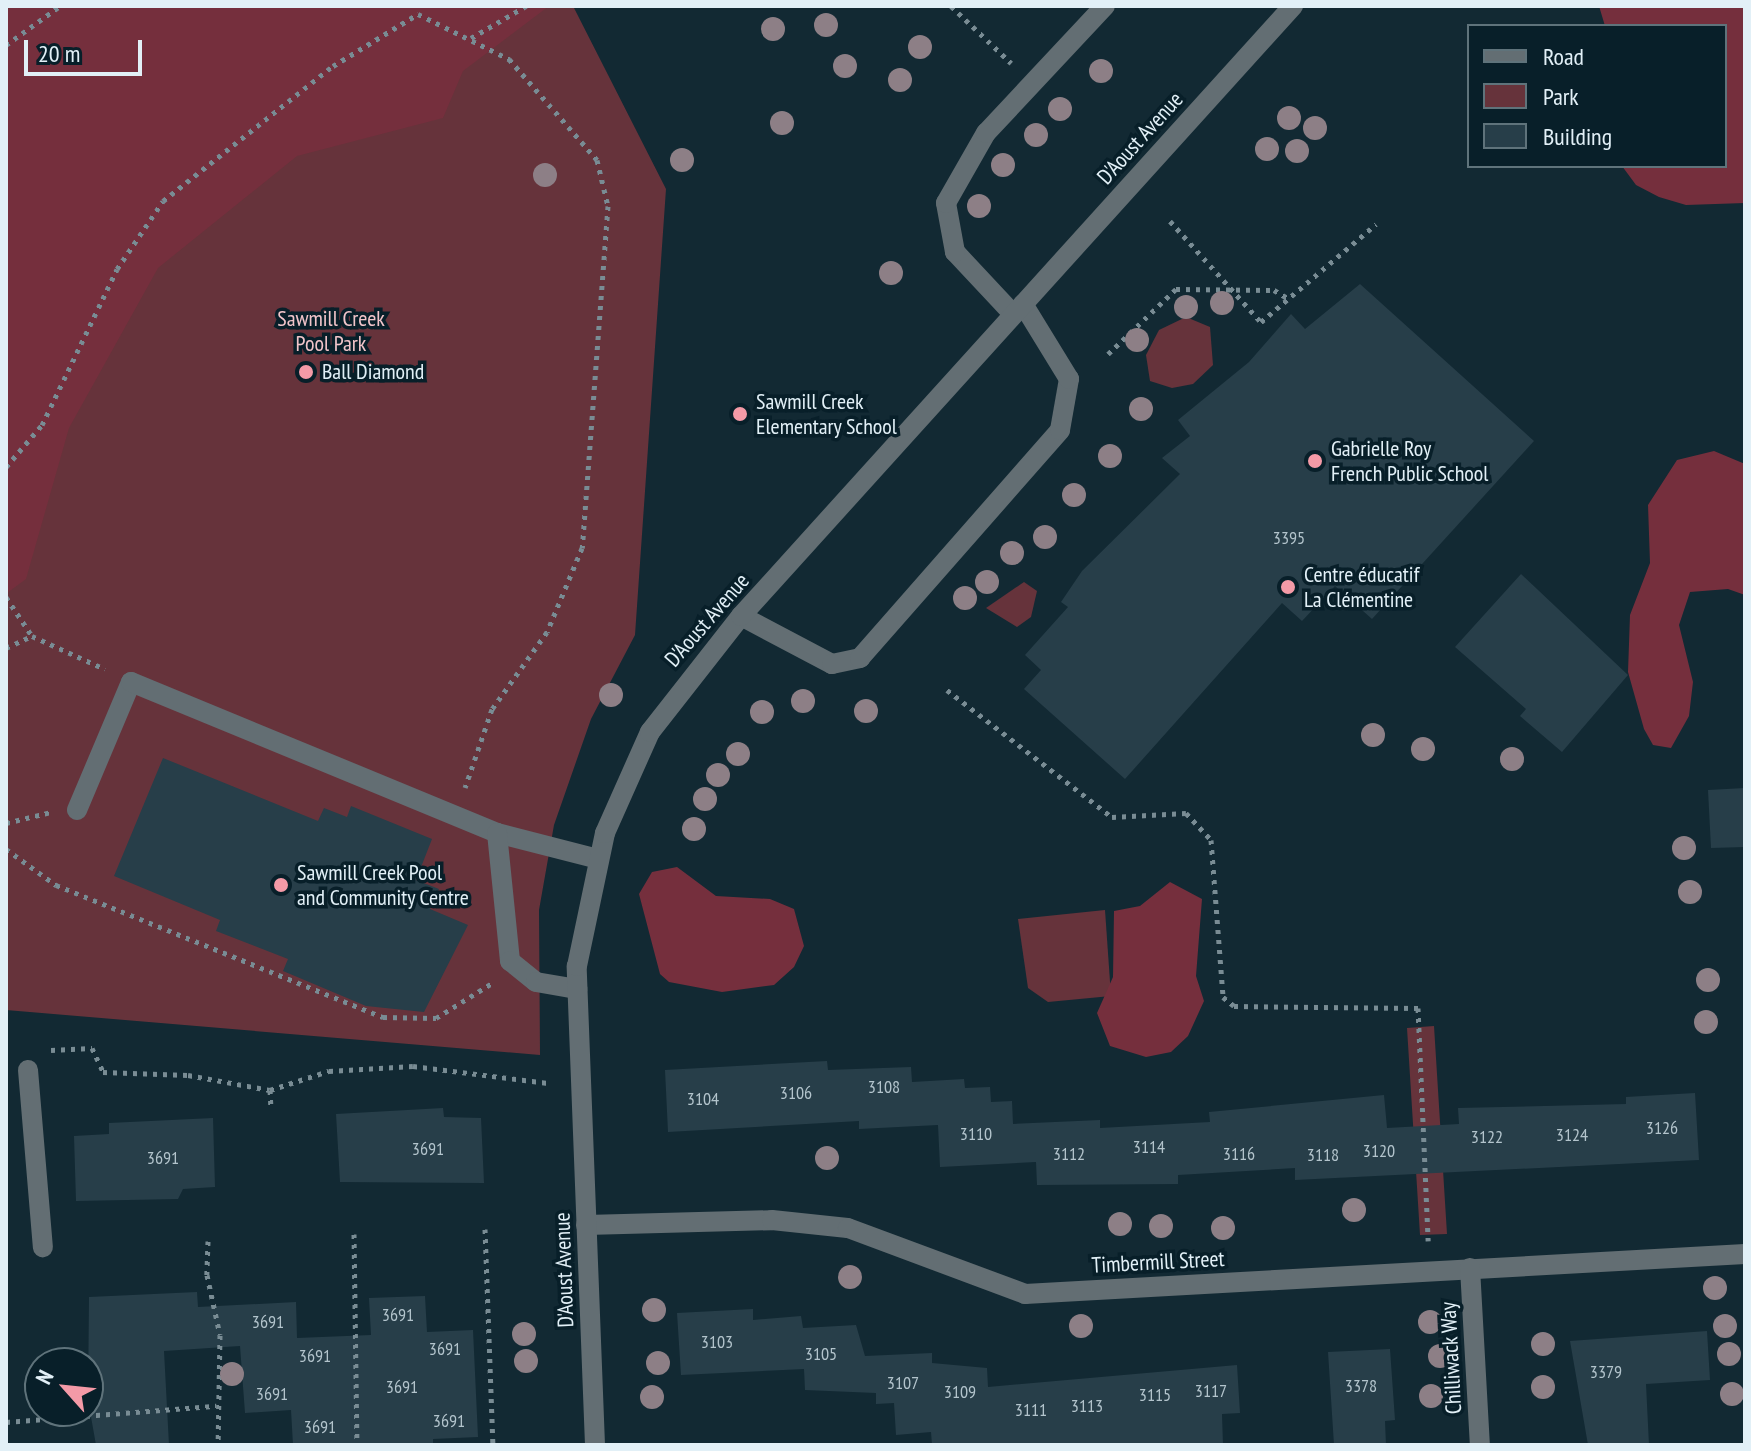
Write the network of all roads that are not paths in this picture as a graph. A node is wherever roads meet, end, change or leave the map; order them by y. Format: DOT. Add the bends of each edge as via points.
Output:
graph roads {
  1 [pos="1105,6"];
  2 [pos="1293,6"];
  3 [pos="1018,309"];
  4 [pos="741,616"];
  5 [pos="77,810"];
  6 [pos="497,833"];
  7 [pos="598,859"];
  8 [pos="577,989"];
  9 [pos="28,1070"];
  10 [pos="586,1225"];
  11 [pos="43,1247"];
  12 [pos="1745,1254"];
  13 [pos="1470,1268"];
  14 [pos="595,1445"];
  15 [pos="1480,1445"];
  1 -- 3 [label="street" via="986,133 946,203 955,252"];
  2 -- 3 [label="street, D'Aoust Avenue"];
  3 -- 4 [label="street, D'Aoust Avenue"];
  3 -- 4 [label="street" via="1069,379 1060,430 860,658 832,664"];
  4 -- 7 [label="street, D'Aoust Avenue" via="650,732"];
  5 -- 6 [label="street" via="131,682"];
  6 -- 7 [label="street"];
  6 -- 8 [label="street" via="510,961 536,982"];
  7 -- 8 [label="street, D'Aoust Avenue"];
  8 -- 10 [label="street, D'Aoust Avenue"];
  9 -- 11 [label="street"];
  10 -- 13 [label="street, Timbermill Street" via="772,1220 848,1228 1025,1294"];
  10 -- 14 [label="street, D'Aoust Avenue"];
  12 -- 13 [label="street, Timbermill Street"];
  13 -- 15 [label="street, Chilliwack Way"];
}
